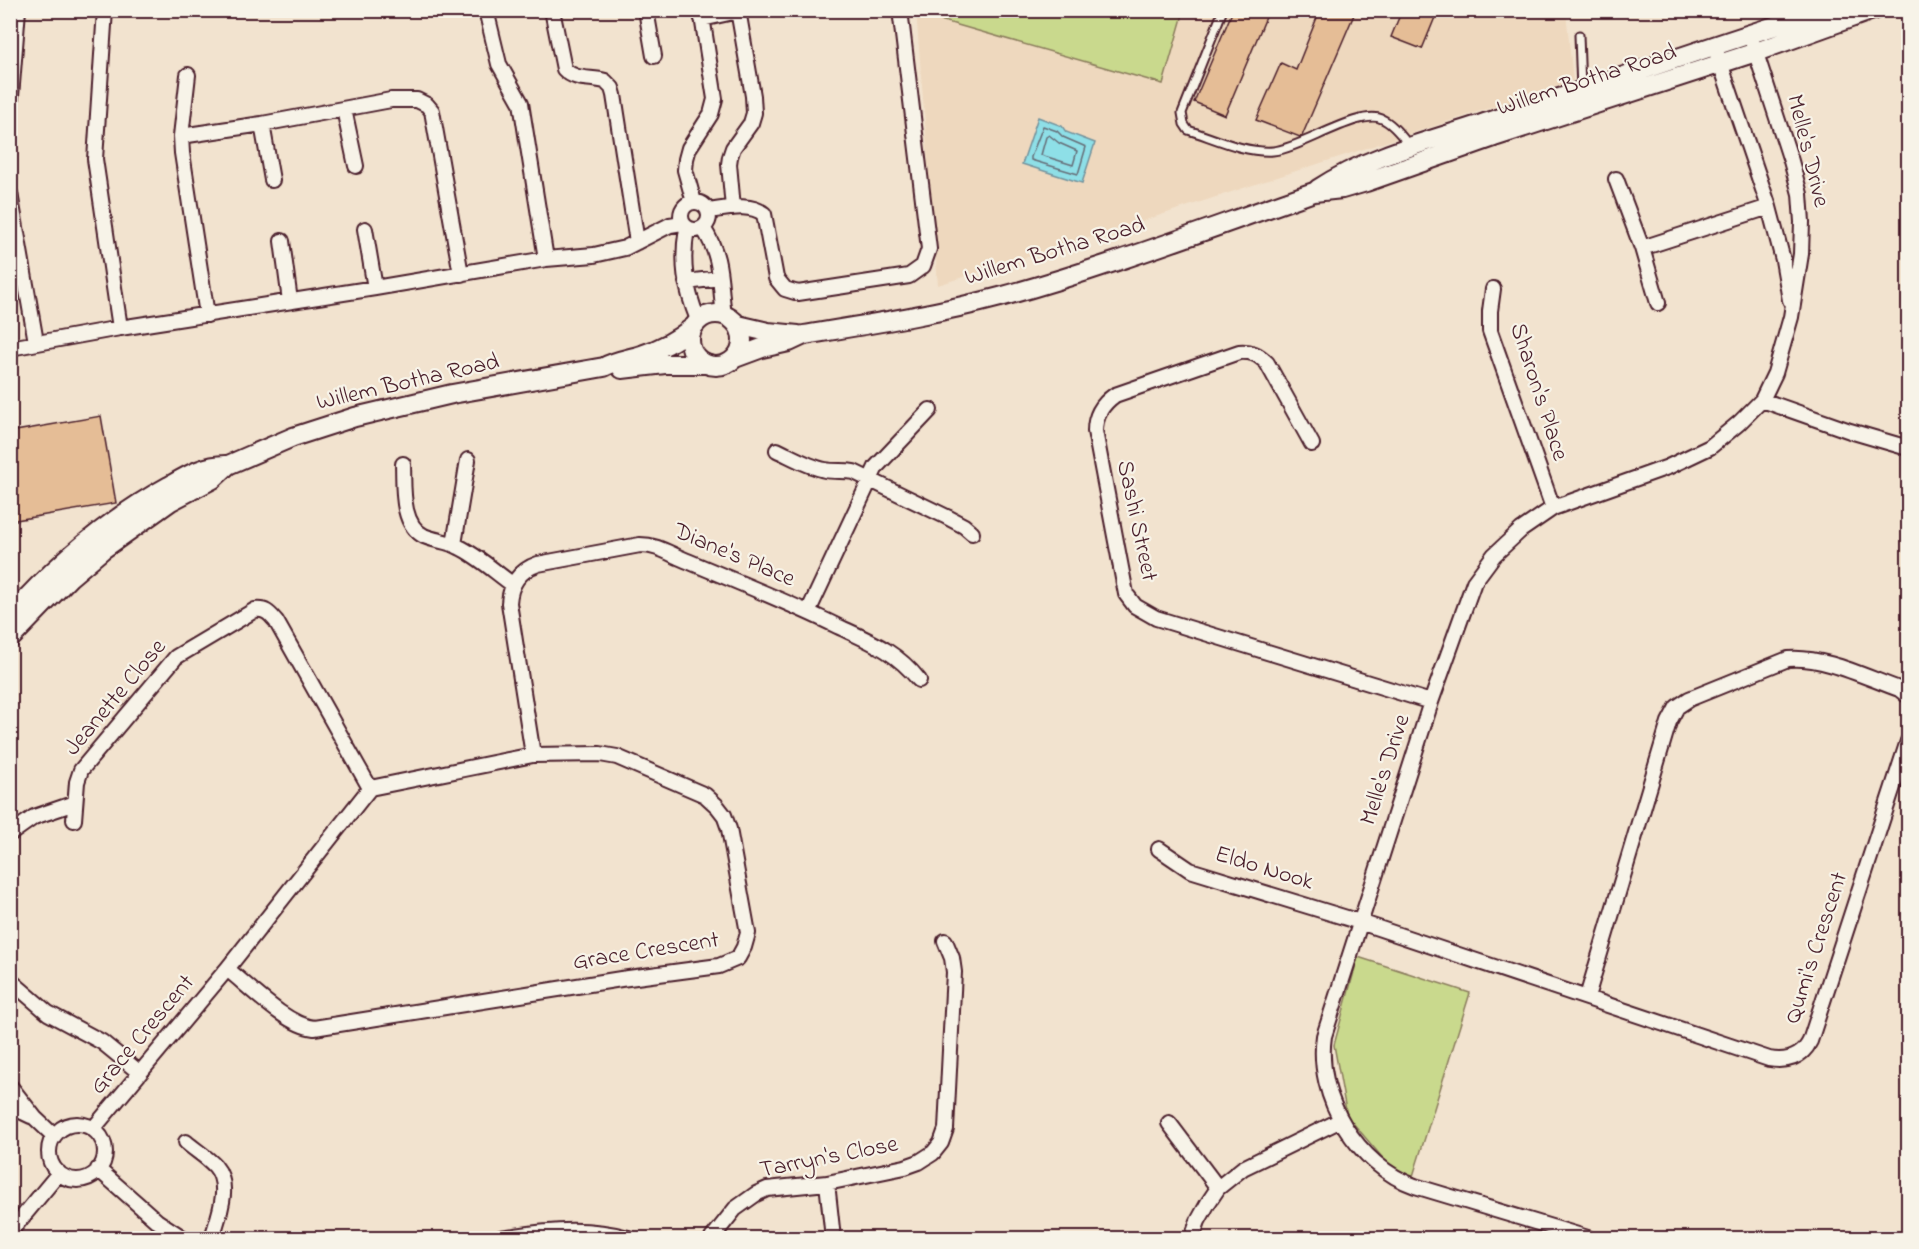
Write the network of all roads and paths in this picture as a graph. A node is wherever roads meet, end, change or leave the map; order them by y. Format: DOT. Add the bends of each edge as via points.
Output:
graph roads {
  1 [pos="18,10"];
  2 [pos="105,10"];
  3 [pos="486,10"];
  4 [pos="552,10"];
  5 [pos="646,10"];
  6 [pos="900,10"];
  7 [pos="1223,10"];
  8 [pos="1825,10"];
  9 [pos="1874,10"];
  10 [pos="738,11"];
  11 [pos="702,15"];
  12 [pos="1749,34"];
  13 [pos="1579,35"];
  14 [pos="1714,45"];
  15 [pos="1756,52"];
  16 [pos="654,56"];
  17 [pos="1719,63"];
  18 [pos="188,75"];
  19 [pos="1581,91"];
  20 [pos="10,109"];
  21 [pos="344,109"];
  22 [pos="262,124"];
  23 [pos="181,136"];
  24 [pos="1410,147"];
  25 [pos="356,166"];
  26 [pos="1616,179"];
  27 [pos="272,180"];
  28 [pos="1314,192"];
  29 [pos="10,193"];
  30 [pos="694,202"];
  31 [pos="1769,207"];
  32 [pos="733,208"];
  33 [pos="708,211"];
  34 [pos="684,226"];
  35 [pos="703,228"];
  36 [pos="365,229"];
  37 [pos="282,241"];
  38 [pos="637,242"];
  39 [pos="1642,248"];
  40 [pos="546,259"];
  41 [pos="461,274"];
  42 [pos="720,278"];
  43 [pos="686,282"];
  44 [pos="375,288"];
  45 [pos="1493,289"];
  46 [pos="290,301"];
  47 [pos="1658,303"];
  48 [pos="207,315"];
  49 [pos="1791,317"];
  50 [pos="731,320"];
  51 [pos="695,324"];
  52 [pos="120,328"];
  53 [pos="804,335"];
  54 [pos="36,342"];
  55 [pos="10,348"];
  56 [pos="735,358"];
  57 [pos="704,364"];
  58 [pos="604,367"];
  59 [pos="1762,400"];
  60 [pos="930,410"];
  61 [pos="1312,444"];
  62 [pos="1908,448"];
  63 [pos="777,450"];
  64 [pos="468,460"];
  65 [pos="403,464"];
  66 [pos="228,465"];
  67 [pos="873,474"];
  68 [pos="1553,508"];
  69 [pos="972,533"];
  70 [pos="454,544"];
  71 [pos="513,584"];
  72 [pos="808,612"];
  73 [pos="10,616"];
  74 [pos="10,639"];
  75 [pos="919,680"];
  76 [pos="1908,696"];
  77 [pos="1431,702"];
  78 [pos="1908,741"];
  79 [pos="533,755"];
  80 [pos="370,788"];
  81 [pos="75,803"];
  82 [pos="74,820"];
  83 [pos="10,834"];
  84 [pos="1159,849"];
  85 [pos="1360,922"];
  86 [pos="945,941"];
  87 [pos="227,969"];
  88 [pos="11,981"];
  89 [pos="1587,997"];
  90 [pos="140,1073"];
  91 [pos="10,1086"];
  92 [pos="10,1106"];
  93 [pos="35,1118"];
  94 [pos="1341,1120"];
  95 [pos="1169,1123"];
  96 [pos="93,1129"];
  97 [pos="54,1136"];
  98 [pos="186,1142"];
  99 [pos="98,1169"];
  100 [pos="59,1173"];
  101 [pos="826,1183"];
  102 [pos="1218,1188"];
  103 [pos="10,1232"];
  104 [pos="183,1239"];
  105 [pos="212,1239"];
  106 [pos="501,1239"];
  107 [pos="628,1239"];
  108 [pos="712,1239"];
  109 [pos="833,1239"];
  110 [pos="1192,1239"];
  111 [pos="1588,1239"];
  1 -- 20 [label="street"];
  2 -- 52 [label="street" via="95,159"];
  3 -- 40 [label="street" via="500,64 521,103"];
  4 -- 38 [label="street" via="567,73 605,81 612,88"];
  5 -- 16 [label="street"];
  6 -- 32 [label="street" via="929,249 923,267 909,276 805,293 785,289 776,278 764,214 749,207"];
  7 -- 24 [label="lane" via="1182,113 1188,130 1250,150 1271,151 1284,150 1353,121 1380,117"];
  8 -- 12 [label="street, Willem Botha Road"];
  9 -- 15 [label="street, Willem Botha Road"];
  10 -- 11 [label="street"];
  10 -- 32 [label="street" via="754,112 729,156"];
  11 -- 30 [label="street" via="715,99 686,159"];
  12 -- 14 [label="street, Willem Botha Road"];
  12 -- 15 [label="street, Melle's Drive"];
  13 -- 19 [label="lane"];
  14 -- 17 [label="street, Melle's Drive"];
  14 -- 19 [label="street, Willem Botha Road"];
  15 -- 17 [label="street, Willem Botha Road"];
  15 -- 49 [label="street, Melle's Drive" via="1800,194 1801,254"];
  17 -- 28 [label="street, Willem Botha Road" via="1366,182"];
  17 -- 31 [label="street, Melle's Drive"];
  18 -- 23 [label="street"];
  19 -- 24 [label="street, Willem Botha Road"];
  21 -- 22 [label="street"];
  21 -- 25 [label="street"];
  21 -- 41 [label="street" via="405,99 417,100 432,111"];
  22 -- 23 [label="street"];
  22 -- 27 [label="street"];
  23 -- 48 [label="street"];
  24 -- 28 [label="street, Willem Botha Road" via="1338,176"];
  26 -- 39 [label="street"];
  28 -- 53 [label="street, Willem Botha Road" via="1000,297 927,315"];
  29 -- 54 [label="street"];
  30 -- 33 [label="street"];
  30 -- 34 [label="street" via="681,212"];
  31 -- 39 [label="street"];
  31 -- 49 [label="street, Melle's Drive" via="1789,287"];
  32 -- 33 [label="street"];
  33 -- 35 [label="street" via="708,223"];
  34 -- 35 [label="street" via="693,231"];
  34 -- 38 [label="street" via="670,225"];
  34 -- 43 [label="street"];
  35 -- 42 [label="street" via="716,251"];
  36 -- 44 [label="street"];
  37 -- 46 [label="street"];
  38 -- 40 [label="street" via="594,255"];
  39 -- 47 [label="street"];
  40 -- 41 [label="street"];
  41 -- 44 [label="street"];
  42 -- 43 [label="street"];
  42 -- 50 [label="street"];
  43 -- 51 [label="street"];
  44 -- 46 [label="street"];
  45 -- 68 [label="street, Sharon's Place" via="1490,331"];
  46 -- 48 [label="street"];
  48 -- 52 [label="street"];
  49 -- 59 [label="street, Melle's Drive" via="1775,374"];
  50 -- 51 [label="street" via="715,313"];
  50 -- 53 [label="street, Willem Botha Road" via="768,332"];
  50 -- 56 [label="street" via="742,334"];
  51 -- 57 [label="street" via="690,335 692,352"];
  51 -- 58 [label="street, Willem Botha Road" via="665,346"];
  52 -- 54 [label="street"];
  53 -- 56 [label="street, Willem Botha Road"];
  54 -- 55 [label="street"];
  56 -- 57 [label="street" via="721,366"];
  57 -- 58 [label="street, Willem Botha Road"];
  58 -- 66 [label="street, Willem Botha Road" via="452,394 355,417 293,437"];
  59 -- 62 [label="street"];
  59 -- 68 [label="street, Melle's Drive" via="1710,447 1668,467"];
  60 -- 67 [label="street"];
  61 -- 77 [label="street, Sashi Street" via="1267,363 1247,351 1107,400 1095,430 1126,594 1135,606 1156,618"];
  63 -- 67 [label="street" via="819,469"];
  64 -- 70 [label="street"];
  65 -- 70 [label="street" via="406,514 412,524 425,536"];
  66 -- 73 [label="street, Willem Botha Road" via="207,466 124,512"];
  66 -- 74 [label="street, Willem Botha Road" via="102,550"];
  67 -- 69 [label="street"];
  67 -- 72 [label="street"];
  68 -- 77 [label="street, Melle's Drive" via="1494,555 1474,582"];
  70 -- 71 [label="street"];
  71 -- 72 [label="street, Diane's Place" via="529,567 538,564 650,545"];
  71 -- 79 [label="street" via="509,603"];
  72 -- 75 [label="street, Diane's Place" via="890,652 907,664"];
  76 -- 89 [label="street" via="1899,689 1803,658 1788,659 1677,707 1668,722"];
  77 -- 85 [label="street, Melle's Drive"];
  78 -- 89 [label="street, Qumi's Crescent" via="1810,1041 1800,1054 1769,1059"];
  79 -- 80 [label="street, Grace Crescent"];
  79 -- 87 [label="street, Grace Crescent" via="617,757 712,800 729,829 746,917 748,933 738,958 719,966 314,1028 291,1021"];
  80 -- 81 [label="street, Jeanette Close" via="276,621 263,609 185,650 167,666 81,771"];
  80 -- 87 [label="street, Grace Crescent"];
  81 -- 82 [label="street, Jeanette Close"];
  81 -- 83 [label="street" via="34,817"];
  84 -- 85 [label="street, Eldo Nook" via="1190,870"];
  85 -- 89 [label="street, Qumi's Crescent"];
  85 -- 94 [label="street, Melle's Drive" via="1322,1045 1328,1087"];
  86 -- 101 [label="street, Tarryn's Close" via="954,972 948,1106 941,1143 933,1153 905,1167"];
  87 -- 90 [label="street, Grace Crescent"];
  88 -- 90 [label="street" via="48,1012 102,1042"];
  90 -- 96 [label="street, Grace Crescent"];
  91 -- 93 [label="street"];
  92 -- 93 [label="street"];
  93 -- 97 [label="street"];
  94 -- 102 [label="street" via="1257,1160"];
  94 -- 111 [label="street, Melle's Drive" via="1361,1149 1400,1180"];
  95 -- 102 [label="street"];
  96 -- 97 [label="street" via="72,1124"];
  96 -- 99 [label="street" via="103,1144 103,1161"];
  97 -- 100 [label="street" via="49,1155"];
  98 -- 105 [label="street" via="215,1166 223,1178"];
  99 -- 100 [label="street" via="84,1179 66,1178"];
  99 -- 104 [label="street"];
  100 -- 103 [label="street"];
  101 -- 108 [label="street, Tarryn's Close" via="766,1189 728,1215"];
  101 -- 109 [label="street"];
  102 -- 110 [label="street"];
  106 -- 107 [label="street" via="574,1230 607,1232"];
}
